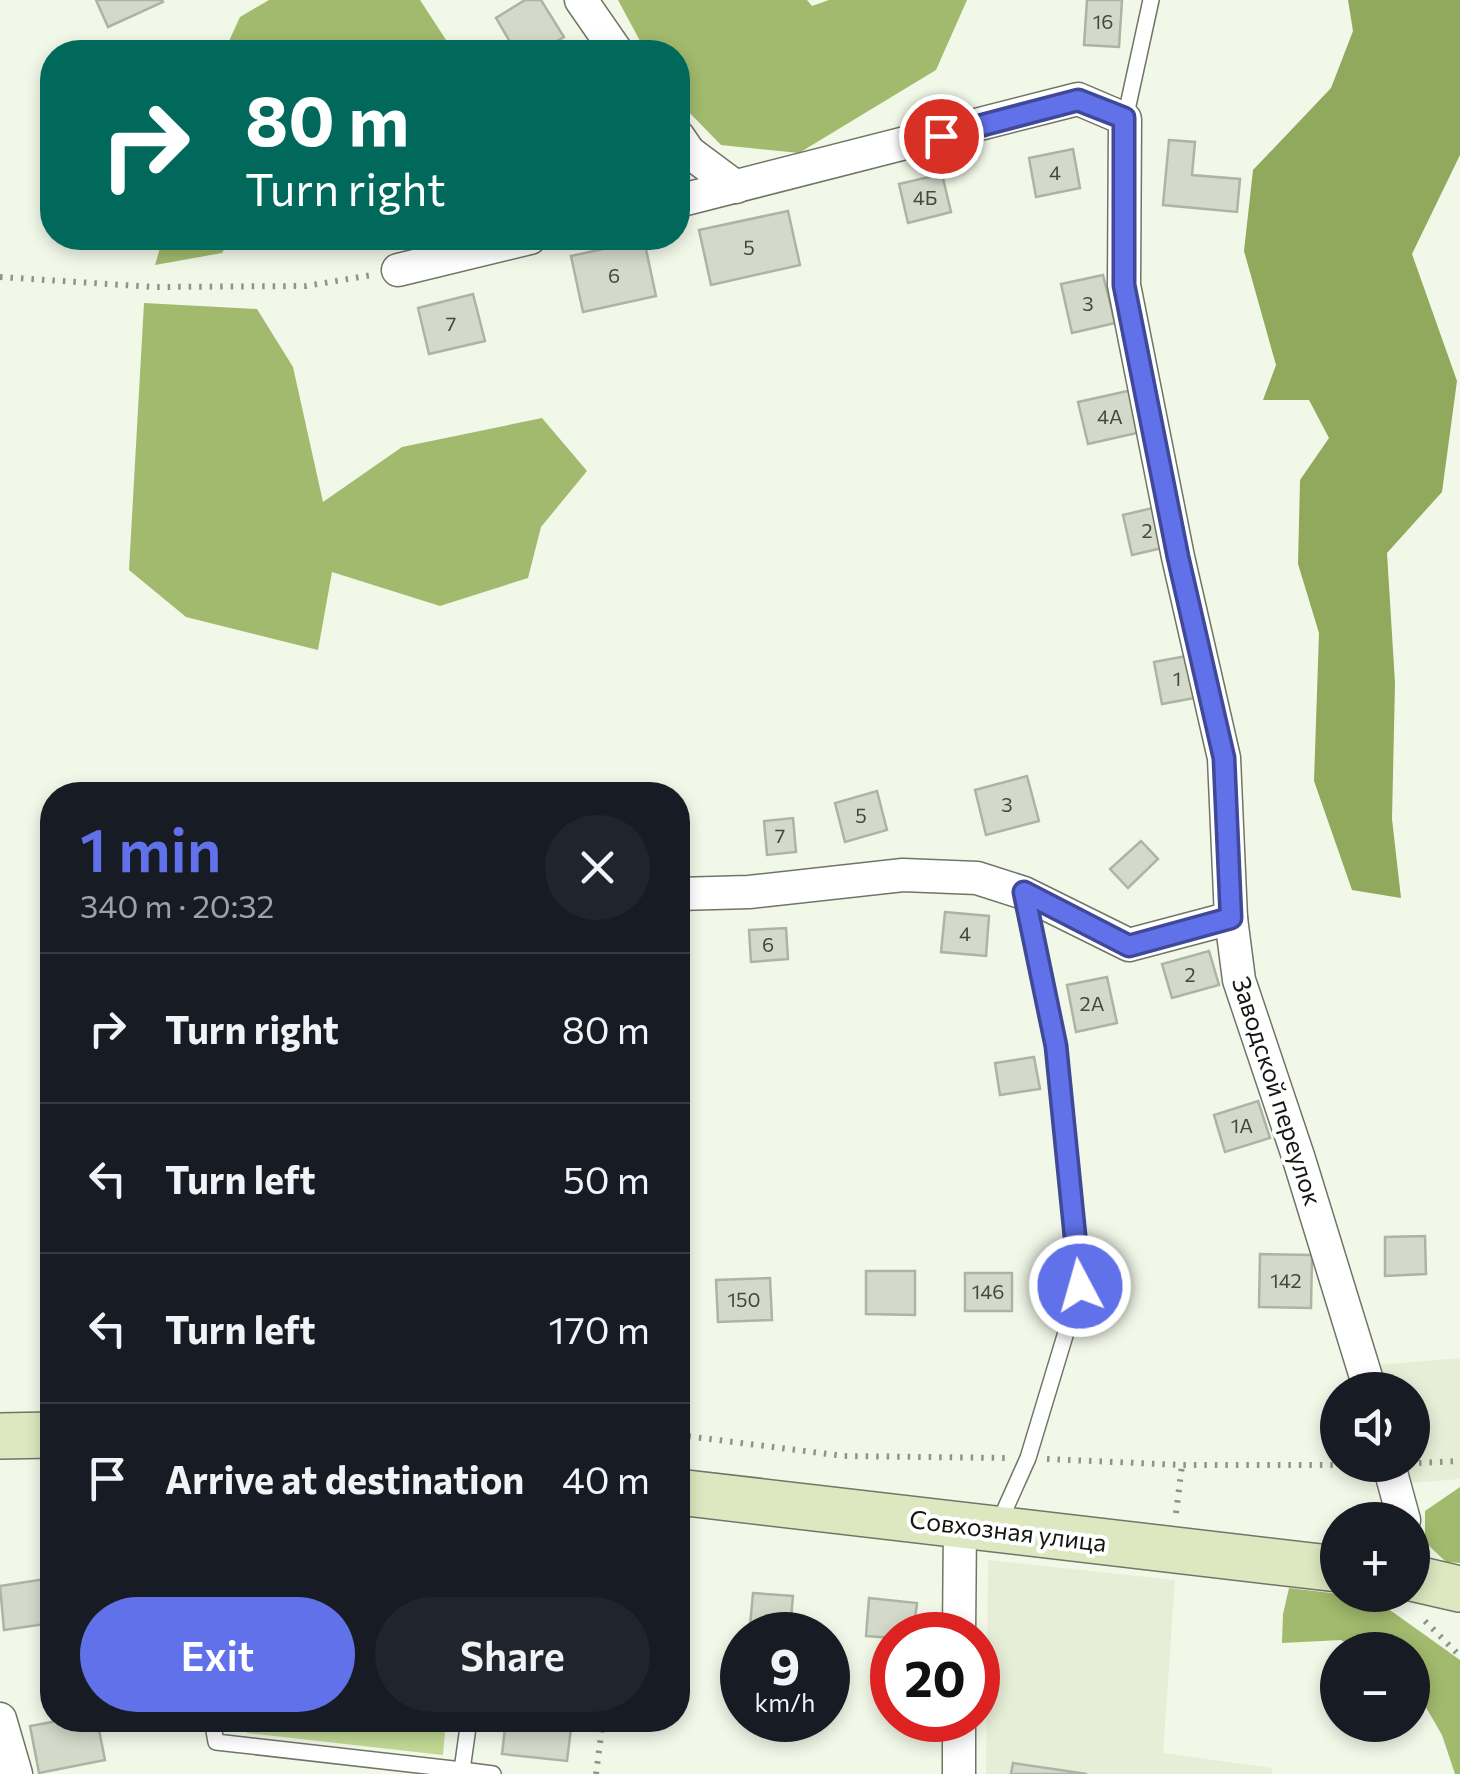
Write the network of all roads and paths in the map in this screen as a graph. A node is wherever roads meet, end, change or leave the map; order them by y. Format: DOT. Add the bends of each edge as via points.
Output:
graph roads {
  1 [pos="581,0"];
  2 [pos="1151,0"];
  3 [pos="608,40"];
  4 [pos="1124,118"];
  5 [pos="690,153"];
  6 [pos="736,187"];
  7 [pos="690,198"];
  8 [pos="480,250"];
  9 [pos="398,270"];
  10 [pos="0,277"];
  11 [pos="1024,892"];
  12 [pos="690,894"];
  13 [pos="1231,918"];
  14 [pos="1364,1372"];
  15 [pos="40,1435"];
  16 [pos="0,1436"];
  17 [pos="1460,1460"];
  18 [pos="1430,1462"];
  19 [pos="690,1493"];
  20 [pos="978,1527"];
  21 [pos="1320,1568"];
  22 [pos="963,1612"];
  23 [pos="0,1720"];
  24 [pos="214,1732"];
  25 [pos="467,1732"];
  26 [pos="601,1732"];
  27 [pos="959,1742"];
  28 [pos="462,1770"];
  29 [pos="16,1774"];
  30 [pos="492,1774"];
  31 [pos="596,1774"];
  32 [pos="959,1774"];
  1 -- 3 [label="street"];
  2 -- 4 [label="lane"];
  4 -- 6 [label="street" via="1078,100"];
  4 -- 13 [label="street, Заводской переулок" via="1124,285 1224,758"];
  5 -- 6 [label="street"];
  6 -- 7 [label="street"];
  8 -- 9 [label="street"];
  9 -- 10 [label="path" via="306,286 154,287"];
  11 -- 12 [label="street" via="978,878 903,875"];
  11 -- 13 [label="street" via="1129,946"];
  11 -- 20 [label="lane" via="1056,1046 1080,1286 1028,1458"];
  13 -- 14 [label="street, Заводской переулок" via="1240,980"];
  15 -- 16 [label="street"];
  17 -- 18 [label="path"];
  19 -- 20 [label="street, Совхозная улица"];
  20 -- 21 [label="street, Совхозная улица"];
  20 -- 22 [label="street"];
  23 -- 29 [label="street"];
  24 -- 28 [label="lane" via="216,1742"];
  25 -- 28 [label="lane"];
  26 -- 31 [label="path"];
  27 -- 32 [label="street"];
  28 -- 30 [label="lane"];
}
